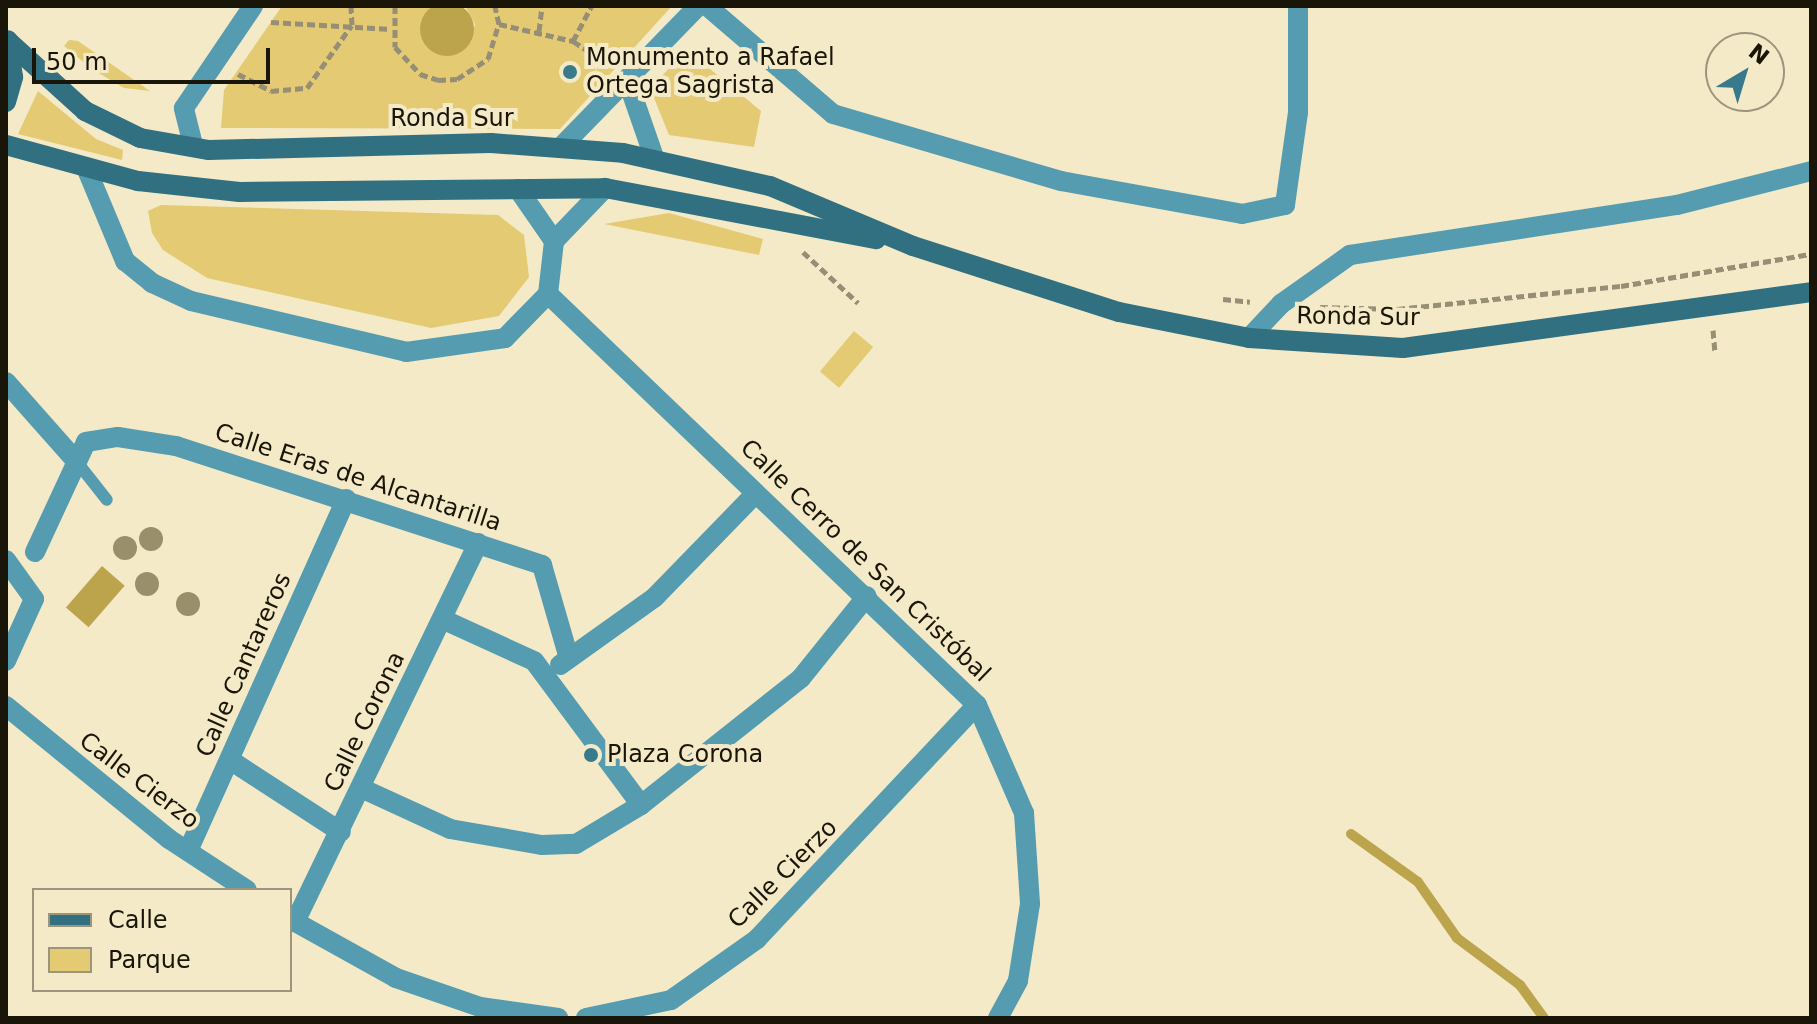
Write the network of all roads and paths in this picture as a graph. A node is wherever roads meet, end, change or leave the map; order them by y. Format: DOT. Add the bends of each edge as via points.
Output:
graph roads {
  1 [pos="351,6"];
  2 [pos="395,6"];
  3 [pos="495,6"];
  4 [pos="542,6"];
  5 [pos="592,6"];
  6 [pos="698,6"];
  7 [pos="707,6"];
  8 [pos="1298,6"];
  9 [pos="258,14"];
  10 [pos="499,24"];
  11 [pos="352,25"];
  12 [pos="391,29"];
  13 [pos="539,31"];
  14 [pos="8,39"];
  15 [pos="573,41"];
  16 [pos="228,68"];
  17 [pos="626,72"];
  18 [pos="6,102"];
  19 [pos="6,145"];
  20 [pos="193,145"];
  21 [pos="561,147"];
  22 [pos="655,160"];
  23 [pos="87,170"];
  24 [pos="1811,171"];
  25 [pos="605,188"];
  26 [pos="518,189"];
  27 [pos="554,241"];
  28 [pos="796,245"];
  29 [pos="913,246"];
  30 [pos="1811,254"];
  31 [pos="1811,292"];
  32 [pos="548,294"];
  33 [pos="858,303"];
  34 [pos="1309,307"];
  35 [pos="1249,338"];
  36 [pos="6,382"];
  37 [pos="77,462"];
  38 [pos="756,493"];
  39 [pos="346,499"];
  40 [pos="107,500"];
  41 [pos="478,543"];
  42 [pos="35,552"];
  43 [pos="6,560"];
  44 [pos="867,596"];
  45 [pos="444,620"];
  46 [pos="568,655"];
  47 [pos="6,661"];
  48 [pos="549,677"];
  49 [pos="977,705"];
  50 [pos="6,706"];
  51 [pos="230,760"];
  52 [pos="361,788"];
  53 [pos="641,805"];
  54 [pos="341,832"];
  55 [pos="188,851"];
  56 [pos="244,888"];
  57 [pos="293,920"];
  58 [pos="558,1018"];
  59 [pos="586,1018"];
  60 [pos="998,1018"];
  1 -- 11 [label="path"];
  2 -- 12 [label="path"];
  3 -- 10 [label="path"];
  4 -- 13 [label="path"];
  5 -- 15 [label="path"];
  6 -- 17 [label="street"];
  7 -- 8 [label="street" via="833,114 1061,181 1242,214 1285,205 1298,112"];
  9 -- 11 [label="path"];
  9 -- 20 [label="street" via="184,108"];
  10 -- 12 [label="path" via="488,59 457,79 420,74 395,47"];
  10 -- 13 [label="path"];
  11 -- 12 [label="path"];
  11 -- 16 [label="path" via="307,88 271,91"];
  13 -- 15 [label="path"];
  14 -- 18 [label="main road" via="13,77"];
  14 -- 20 [label="main road, Ronda Sur" via="85,111 121,133"];
  15 -- 17 [label="path"];
  17 -- 21 [label="street"];
  17 -- 22 [label="street"];
  19 -- 23 [label="main road, Ronda Sur"];
  20 -- 21 [label="main road, Ronda Sur"];
  21 -- 22 [label="main road, Ronda Sur"];
  22 -- 29 [label="main road, Ronda Sur" via="770,186"];
  23 -- 26 [label="main road, Ronda Sur" via="239,192"];
  23 -- 32 [label="street" via="125,261 191,301 406,352 447,352 505,338"];
  24 -- 35 [label="street" via="1677,205 1350,255 1281,304"];
  25 -- 26 [label="main road, Ronda Sur"];
  25 -- 27 [label="street"];
  25 -- 29 [label="main road, Ronda Sur"];
  26 -- 27 [label="street"];
  27 -- 32 [label="street"];
  28 -- 33 [label="path"];
  29 -- 35 [label="main road, Ronda Sur" via="1119,312"];
  30 -- 34 [label="path" via="1591,289 1397,309"];
  31 -- 35 [label="main road, Ronda Sur" via="1403,348"];
  32 -- 38 [label="street, Calle Cerro de San Cristóbal"];
  36 -- 37 [label="street"];
  37 -- 39 [label="street, Calle Eras de Alcantarilla" via="86,442 118,437 176,446"];
  37 -- 40 [label="lane"];
  37 -- 42 [label="street, Calle Eras de Alcantarilla"];
  38 -- 44 [label="street, Calle Cerro de San Cristóbal"];
  38 -- 46 [label="street" via="654,598"];
  39 -- 41 [label="street, Calle Eras de Alcantarilla"];
  39 -- 51 [label="street, Calle Cantareros"];
  41 -- 45 [label="street, Calle Corona"];
  41 -- 46 [label="street, Calle Eras de Alcantarilla" via="542,565"];
  43 -- 47 [label="street" via="34,599"];
  44 -- 49 [label="street, Calle Cerro de San Cristóbal"];
  44 -- 53 [label="street" via="801,678"];
  45 -- 48 [label="street" via="534,661"];
  45 -- 52 [label="street, Calle Corona"];
  46 -- 48 [label="street"];
  48 -- 53 [label="street"];
  49 -- 59 [label="street, Calle Cierzo" via="757,939 671,1000"];
  49 -- 60 [label="street, Calle Cerro de San Cristóbal" via="998,742 1025,828 1030,904 1018,981"];
  50 -- 55 [label="street, Calle Cierzo"];
  51 -- 54 [label="street"];
  51 -- 55 [label="street, Calle Cantareros"];
  52 -- 53 [label="street" via="450,829 576,844"];
  52 -- 54 [label="street, Calle Corona"];
  54 -- 57 [label="street, Calle Corona"];
  55 -- 56 [label="street, Calle Cierzo"];
  57 -- 58 [label="street" via="396,978 480,1007"];
}
